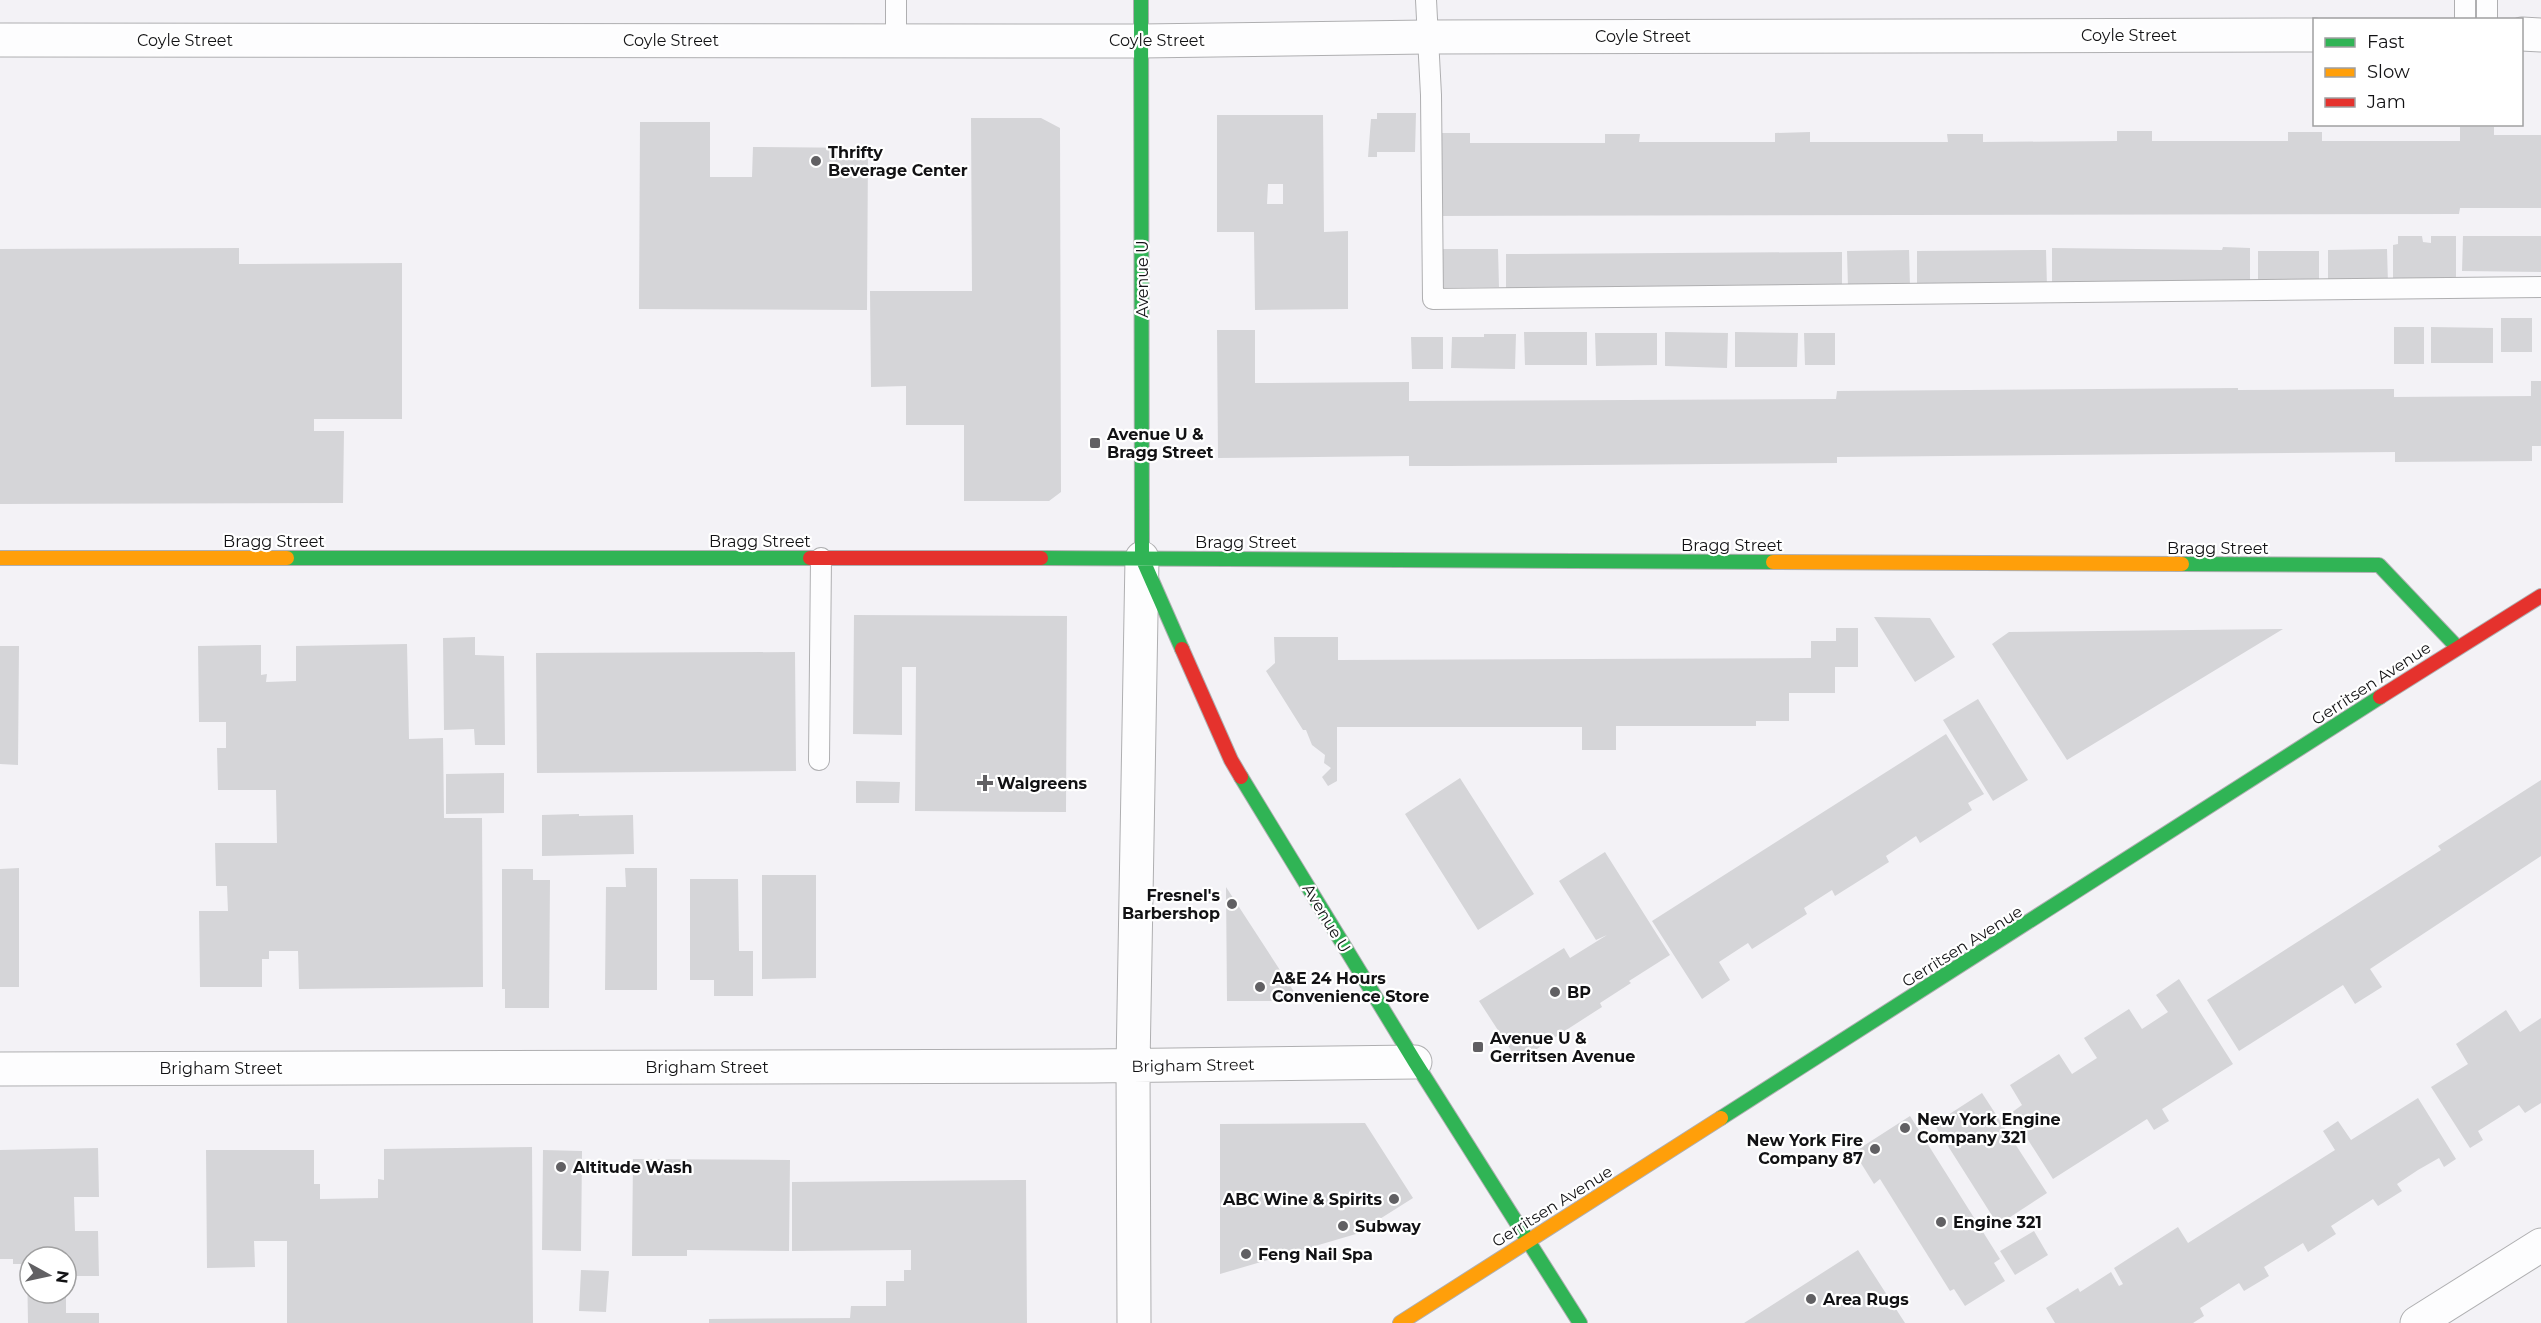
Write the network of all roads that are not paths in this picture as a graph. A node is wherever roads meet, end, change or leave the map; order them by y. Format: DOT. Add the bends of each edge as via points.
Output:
graph roads {
  1 [pos="896,0"];
  2 [pos="1141,0"];
  3 [pos="1426,0"];
  4 [pos="2465,0"];
  5 [pos="2487,0"];
  6 [pos="2465,18"];
  7 [pos="2487,18"];
  8 [pos="2523,34"];
  9 [pos="2541,34"];
  10 [pos="2313,35"];
  11 [pos="1426,37"];
  12 [pos="0,40"];
  13 [pos="896,40"];
  14 [pos="1141,41"];
  15 [pos="2541,287"];
  16 [pos="0,558"];
  17 [pos="821,558"];
  18 [pos="1142,558"];
  19 [pos="2541,596"];
  20 [pos="2457,647"];
  21 [pos="819,760"];
  22 [pos="1415,1062"];
  23 [pos="1133,1066"];
  24 [pos="0,1069"];
  25 [pos="1527,1240"];
  26 [pos="2541,1245"];
  27 [pos="1134,1323"];
  28 [pos="1400,1323"];
  29 [pos="1580,1323"];
  30 [pos="2417,1323"];
  1 -- 13 [label="lane"];
  2 -- 14 [label="main road, Avenue U"];
  3 -- 11 [label="lane"];
  4 -- 6 [label="lane"];
  5 -- 7 [label="lane"];
  8 -- 9 [label="street"];
  10 -- 11 [label="street, Coyle Street"];
  11 -- 14 [label="street, Coyle Street"];
  11 -- 15 [label="lane" via="1431,96 1433,299"];
  12 -- 13 [label="street, Coyle Street"];
  13 -- 14 [label="street, Coyle Street"];
  14 -- 18 [label="main road, Avenue U"];
  16 -- 17 [label="main road, Bragg Street"];
  17 -- 18 [label="main road, Bragg Street"];
  17 -- 21 [label="lane"];
  18 -- 20 [label="main road, Bragg Street" via="2379,565"];
  18 -- 22 [label="main road, Avenue U" via="1231,760"];
  18 -- 23 [label="street, Avenue U"];
  19 -- 20 [label="main road, Gerritsen Avenue"];
  20 -- 25 [label="main road, Gerritsen Avenue"];
  22 -- 23 [label="street, Brigham Street"];
  22 -- 25 [label="main road, Avenue U"];
  23 -- 24 [label="street, Brigham Street"];
  23 -- 27 [label="street, Avenue U"];
  25 -- 28 [label="main road, Gerritsen Avenue"];
  25 -- 29 [label="main road, Avenue U"];
  26 -- 30 [label="street"];
}
